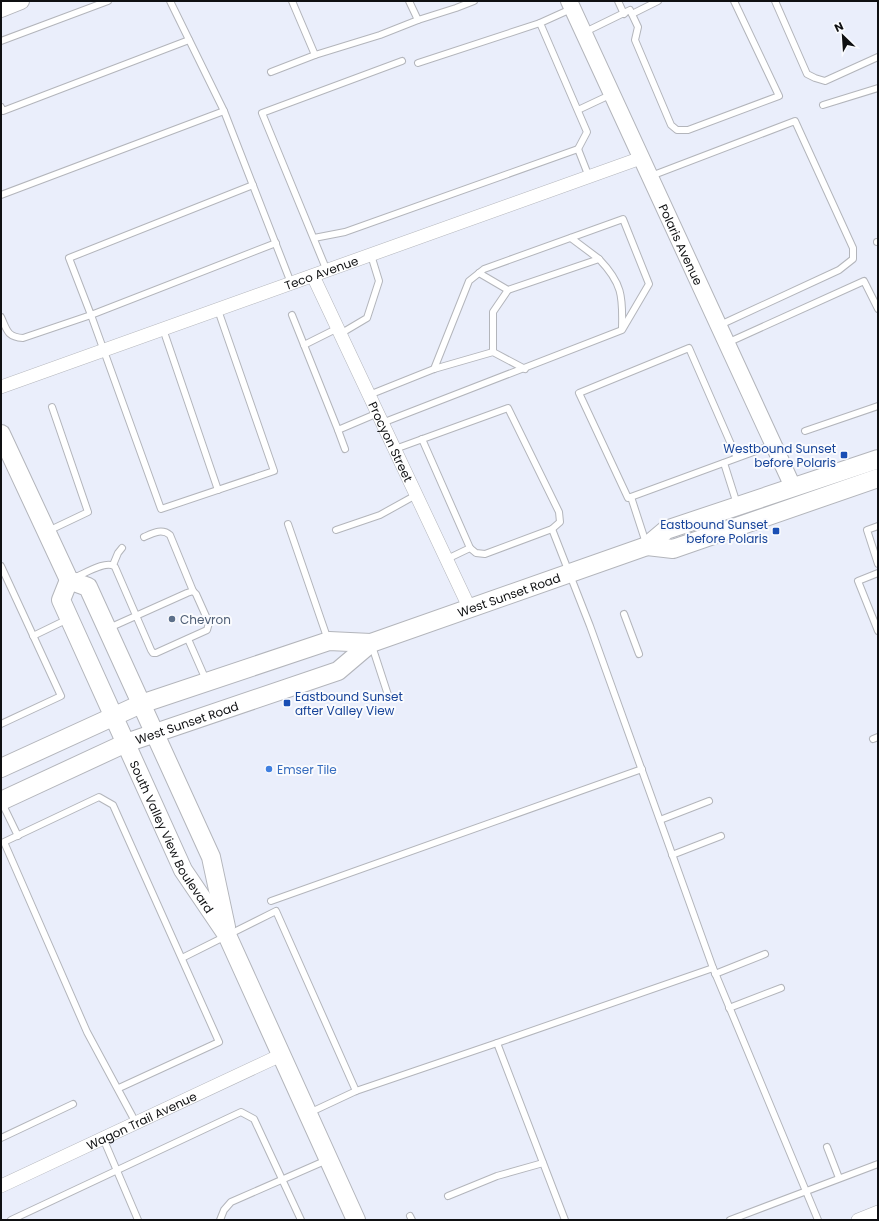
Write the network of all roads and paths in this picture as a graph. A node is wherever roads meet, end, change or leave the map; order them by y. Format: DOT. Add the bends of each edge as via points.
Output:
graph roads {
  1 [pos="21,1"];
  2 [pos="108,1"];
  3 [pos="170,1"];
  4 [pos="292,1"];
  5 [pos="409,1"];
  6 [pos="474,1"];
  7 [pos="618,1"];
  8 [pos="658,1"];
  9 [pos="734,1"];
  10 [pos="774,1"];
  11 [pos="570,5"];
  12 [pos="1,9"];
  13 [pos="624,14"];
  14 [pos="632,14"];
  15 [pos="418,20"];
  16 [pos="540,22"];
  17 [pos="583,32"];
  18 [pos="189,40"];
  19 [pos="1,41"];
  20 [pos="315,55"];
  21 [pos="878,57"];
  22 [pos="402,61"];
  23 [pos="418,63"];
  24 [pos="271,72"];
  25 [pos="878,88"];
  26 [pos="612,94"];
  27 [pos="823,106"];
  28 [pos="1,107"];
  29 [pos="578,110"];
  30 [pos="224,111"];
  31 [pos="578,149"];
  32 [pos="641,158"];
  33 [pos="589,177"];
  34 [pos="648,177"];
  35 [pos="253,185"];
  36 [pos="1,195"];
  37 [pos="314,238"];
  38 [pos="571,238"];
  39 [pos="276,243"];
  40 [pos="371,255"];
  41 [pos="599,259"];
  42 [pos="327,270"];
  43 [pos="479,273"];
  44 [pos="313,276"];
  45 [pos="291,283"];
  46 [pos="508,290"];
  47 [pos="218,310"];
  48 [pos="878,310"];
  49 [pos="91,315"];
  50 [pos="292,315"];
  51 [pos="1,317"];
  52 [pos="718,325"];
  53 [pos="163,329"];
  54 [pos="622,330"];
  55 [pos="339,331"];
  56 [pos="726,343"];
  57 [pos="304,345"];
  58 [pos="105,350"];
  59 [pos="493,352"];
  60 [pos="434,368"];
  61 [pos="525,369"];
  62 [pos="1,387"];
  63 [pos="369,395"];
  64 [pos="878,406"];
  65 [pos="52,407"];
  66 [pos="380,418"];
  67 [pos="338,430"];
  68 [pos="805,431"];
  69 [pos="1,434"];
  70 [pos="422,439"];
  71 [pos="774,444"];
  72 [pos="395,449"];
  73 [pos="345,450"];
  74 [pos="737,458"];
  75 [pos="878,458"];
  76 [pos="724,463"];
  77 [pos="878,478"];
  78 [pos="793,487"];
  79 [pos="218,490"];
  80 [pos="416,495"];
  81 [pos="631,497"];
  82 [pos="737,506"];
  83 [pos="288,524"];
  84 [pos="878,526"];
  85 [pos="552,528"];
  86 [pos="336,530"];
  87 [pos="46,532"];
  88 [pos="144,537"];
  89 [pos="648,546"];
  90 [pos="122,548"];
  91 [pos="470,548"];
  92 [pos="446,559"];
  93 [pos="878,564"];
  94 [pos="114,565"];
  95 [pos="1,566"];
  96 [pos="569,573"];
  97 [pos="878,574"];
  98 [pos="69,580"];
  99 [pos="193,591"];
  100 [pos="469,608"];
  101 [pos="624,614"];
  102 [pos="136,616"];
  103 [pos="70,619"];
  104 [pos="107,630"];
  105 [pos="878,632"];
  106 [pos="33,636"];
  107 [pos="188,639"];
  108 [pos="329,641"];
  109 [pos="371,643"];
  110 [pos="639,654"];
  111 [pos="207,682"];
  112 [pos="388,695"];
  113 [pos="141,704"];
  114 [pos="113,716"];
  115 [pos="1,724"];
  116 [pos="154,733"];
  117 [pos="126,743"];
  118 [pos="1,768"];
  119 [pos="642,769"];
  120 [pos="1,801"];
  121 [pos="709,801"];
  122 [pos="660,820"];
  123 [pos="18,836"];
  124 [pos="721,836"];
  125 [pos="672,855"];
  126 [pos="271,901"];
  127 [pos="227,935"];
  128 [pos="765,954"];
  129 [pos="182,958"];
  130 [pos="714,971"];
  131 [pos="781,988"];
  132 [pos="728,1008"];
  133 [pos="497,1043"];
  134 [pos="281,1055"];
  135 [pos="119,1088"];
  136 [pos="356,1091"];
  137 [pos="73,1104"];
  138 [pos="308,1114"];
  139 [pos="136,1123"];
  140 [pos="1,1138"];
  141 [pos="103,1138"];
  142 [pos="827,1147"];
  143 [pos="328,1159"];
  144 [pos="543,1163"];
  145 [pos="878,1164"];
  146 [pos="116,1171"];
  147 [pos="283,1178"];
  148 [pos="840,1178"];
  149 [pos="1,1186"];
  150 [pos="806,1191"];
  151 [pos="448,1196"];
  152 [pos="878,1212"];
  153 [pos="11,1220"];
  154 [pos="138,1220"];
  155 [pos="220,1220"];
  156 [pos="302,1220"];
  157 [pos="356,1220"];
  158 [pos="565,1220"];
  159 [pos="730,1220"];
  160 [pos="818,1220"];
  161 [pos="858,1220"];
  1 -- 12 [label="street"];
  2 -- 19 [label="lane"];
  3 -- 18 [label="lane"];
  4 -- 20 [label="lane"];
  5 -- 15 [label="lane"];
  6 -- 15 [label="lane"];
  7 -- 13 [label="lane"];
  8 -- 14 [label="lane"];
  9 -- 14 [label="lane" via="778,96 688,130 677,130 671,125 635,40 638,27"];
  10 -- 21 [label="lane" via="807,74 825,81"];
  11 -- 16 [label="lane"];
  11 -- 17 [label="street, Polaris Avenue"];
  13 -- 14 [label="lane" via="630,10"];
  13 -- 17 [label="lane"];
  15 -- 20 [label="lane"];
  16 -- 23 [label="lane"];
  16 -- 29 [label="lane"];
  17 -- 26 [label="street, Polaris Avenue"];
  18 -- 28 [label="lane" via="3,111"];
  18 -- 30 [label="lane"];
  20 -- 24 [label="lane"];
  22 -- 37 [label="lane" via="262,113"];
  25 -- 27 [label="lane"];
  26 -- 29 [label="lane"];
  26 -- 32 [label="street, Polaris Avenue"];
  29 -- 31 [label="lane" via="587,132"];
  30 -- 35 [label="lane"];
  30 -- 36 [label="lane"];
  31 -- 33 [label="lane"];
  31 -- 37 [label="lane" via="345,232"];
  32 -- 33 [label="street, Teco Avenue"];
  32 -- 34 [label="street, Polaris Avenue"];
  33 -- 40 [label="street, Teco Avenue"];
  34 -- 52 [label="street, Polaris Avenue"];
  34 -- 52 [label="lane" via="795,121 853,248 852,259 839,270"];
  35 -- 39 [label="lane"];
  35 -- 49 [label="lane" via="69,258"];
  37 -- 42 [label="lane"];
  38 -- 41 [label="lane"];
  38 -- 43 [label="lane"];
  38 -- 54 [label="lane" via="623,219 649,284"];
  39 -- 45 [label="lane"];
  39 -- 49 [label="lane"];
  40 -- 42 [label="street, Teco Avenue"];
  40 -- 55 [label="lane" via="379,281 367,318"];
  41 -- 46 [label="lane"];
  41 -- 54 [label="lane" via="613,274 623,300"];
  42 -- 44 [label="street, Teco Avenue"];
  43 -- 46 [label="lane"];
  43 -- 60 [label="lane" via="469,281"];
  44 -- 45 [label="street, Teco Avenue"];
  44 -- 55 [label="street, Procyon Street"];
  45 -- 47 [label="street, Teco Avenue"];
  46 -- 59 [label="lane" via="493,312"];
  47 -- 53 [label="street, Teco Avenue"];
  47 -- 79 [label="lane" via="274,471"];
  48 -- 56 [label="lane" via="864,281"];
  49 -- 51 [label="lane" via="23,338 13,337 8,333"];
  49 -- 58 [label="lane"];
  50 -- 57 [label="lane"];
  52 -- 56 [label="street, Polaris Avenue"];
  53 -- 58 [label="street, Teco Avenue"];
  53 -- 79 [label="lane"];
  54 -- 61 [label="lane"];
  55 -- 57 [label="lane"];
  55 -- 63 [label="street, Procyon Street"];
  56 -- 71 [label="street, Polaris Avenue"];
  57 -- 67 [label="lane"];
  58 -- 62 [label="street, Teco Avenue"];
  58 -- 79 [label="lane" via="161,509"];
  59 -- 60 [label="lane"];
  59 -- 61 [label="lane"];
  60 -- 63 [label="lane"];
  61 -- 66 [label="lane"];
  63 -- 66 [label="street, Procyon Street"];
  64 -- 68 [label="lane"];
  65 -- 87 [label="lane" via="88,512"];
  66 -- 67 [label="lane"];
  66 -- 72 [label="street, Procyon Street"];
  67 -- 73 [label="lane"];
  69 -- 87 [label="main road"];
  70 -- 72 [label="lane"];
  70 -- 85 [label="lane" via="508,408 559,512 560,522"];
  70 -- 91 [label="lane"];
  71 -- 74 [label="lane"];
  71 -- 78 [label="street, Polaris Avenue"];
  72 -- 80 [label="street, Procyon Street"];
  74 -- 76 [label="lane"];
  74 -- 81 [label="lane" via="689,348 579,393 628,498"];
  75 -- 78 [label="main road, West Sunset Road"];
  76 -- 81 [label="lane"];
  76 -- 82 [label="lane"];
  77 -- 89 [label="main road, West Sunset Road" via="673,549"];
  78 -- 82 [label="main road, West Sunset Road"];
  80 -- 86 [label="lane" via="380,515"];
  80 -- 92 [label="street, Procyon Street"];
  81 -- 89 [label="lane"];
  82 -- 89 [label="main road, West Sunset Road" via="666,530"];
  83 -- 108 [label="lane"];
  84 -- 93 [label="lane" via="867,530"];
  85 -- 91 [label="lane" via="485,554 476,553"];
  85 -- 96 [label="lane"];
  87 -- 98 [label="main road"];
  88 -- 99 [label="lane" via="158,531 170,535"];
  89 -- 96 [label="main road, West Sunset Road"];
  90 -- 94 [label="lane"];
  91 -- 92 [label="lane"];
  92 -- 100 [label="street, Procyon Street"];
  94 -- 98 [label="lane" via="107,564"];
  94 -- 102 [label="lane"];
  95 -- 106 [label="lane"];
  96 -- 100 [label="main road, West Sunset Road"];
  96 -- 119 [label="lane"];
  97 -- 105 [label="lane" via="858,581"];
  98 -- 103 [label="main road, South Valley View Boulevard" via="61,600"];
  98 -- 104 [label="main road, South Valley View Boulevard" via="88,587"];
  99 -- 102 [label="lane"];
  99 -- 107 [label="lane" via="209,623 207,630"];
  100 -- 109 [label="main road, West Sunset Road"];
  101 -- 110 [label="lane"];
  102 -- 104 [label="lane"];
  102 -- 107 [label="lane" via="153,653"];
  103 -- 106 [label="lane"];
  103 -- 114 [label="main road, South Valley View Boulevard"];
  104 -- 113 [label="main road, South Valley View Boulevard"];
  106 -- 115 [label="lane" via="61,696"];
  107 -- 111 [label="lane"];
  108 -- 109 [label="main road, West Sunset Road"];
  108 -- 111 [label="main road, West Sunset Road"];
  109 -- 112 [label="lane"];
  109 -- 116 [label="main road, West Sunset Road" via="338,670"];
  111 -- 113 [label="main road, West Sunset Road"];
  113 -- 114 [label="main road, West Sunset Road"];
  113 -- 116 [label="main road, South Valley View Boulevard"];
  114 -- 117 [label="main road, South Valley View Boulevard"];
  114 -- 118 [label="main road, West Sunset Road"];
  116 -- 117 [label="main road, West Sunset Road"];
  116 -- 127 [label="main road, South Valley View Boulevard" via="211,857"];
  117 -- 120 [label="main road, West Sunset Road"];
  117 -- 127 [label="main road, South Valley View Boulevard" via="183,870"];
  119 -- 122 [label="lane"];
  119 -- 126 [label="lane"];
  120 -- 123 [label="lane"];
  121 -- 122 [label="lane"];
  122 -- 125 [label="lane"];
  123 -- 129 [label="lane" via="99,797 113,805"];
  123 -- 135 [label="lane" via="4,842 87,1032"];
  124 -- 125 [label="lane"];
  125 -- 130 [label="lane"];
  127 -- 129 [label="lane"];
  127 -- 134 [label="main road, South Valley View Boulevard"];
  127 -- 136 [label="lane" via="276,912"];
  128 -- 130 [label="lane"];
  129 -- 135 [label="lane" via="219,1042"];
  130 -- 132 [label="lane"];
  130 -- 133 [label="lane"];
  131 -- 132 [label="lane"];
  132 -- 150 [label="lane"];
  133 -- 136 [label="lane"];
  133 -- 144 [label="lane"];
  134 -- 138 [label="main road, South Valley View Boulevard"];
  134 -- 139 [label="street, Wagon Trail Avenue"];
  135 -- 139 [label="lane"];
  136 -- 138 [label="lane"];
  137 -- 140 [label="lane"];
  138 -- 143 [label="main road, South Valley View Boulevard"];
  139 -- 141 [label="street, Wagon Trail Avenue"];
  141 -- 146 [label="lane"];
  141 -- 149 [label="street, Wagon Trail Avenue"];
  142 -- 148 [label="lane"];
  143 -- 147 [label="lane"];
  143 -- 157 [label="main road, South Valley View Boulevard"];
  144 -- 151 [label="lane" via="497,1176"];
  144 -- 158 [label="lane"];
  145 -- 148 [label="lane"];
  146 -- 147 [label="lane" via="241,1112 254,1119"];
  146 -- 153 [label="lane"];
  146 -- 154 [label="lane"];
  147 -- 155 [label="lane" via="231,1202"];
  147 -- 156 [label="lane"];
  148 -- 150 [label="lane"];
  150 -- 159 [label="lane"];
  150 -- 160 [label="lane"];
  152 -- 161 [label="street"];
}
